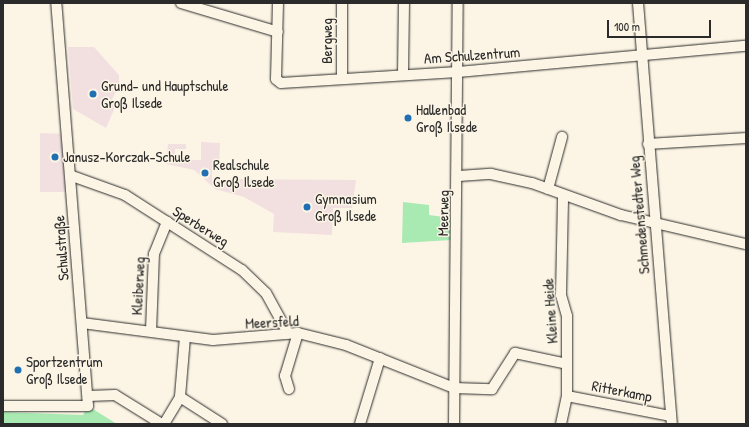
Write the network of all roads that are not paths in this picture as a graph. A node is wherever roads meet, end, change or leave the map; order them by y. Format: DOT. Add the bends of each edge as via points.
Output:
graph roads {
  1 [pos="56,3"];
  2 [pos="181,3"];
  3 [pos="278,3"];
  4 [pos="342,3"];
  5 [pos="404,3"];
  6 [pos="458,3"];
  7 [pos="638,3"];
  8 [pos="278,32"];
  9 [pos="746,46"];
  10 [pos="641,56"];
  11 [pos="458,72"];
  12 [pos="403,74"];
  13 [pos="342,78"];
  14 [pos="562,137"];
  15 [pos="746,138"];
  16 [pos="648,144"];
  17 [pos="72,176"];
  18 [pos="458,176"];
  19 [pos="548,189"];
  20 [pos="563,196"];
  21 [pos="655,221"];
  22 [pos="167,222"];
  23 [pos="746,244"];
  24 [pos="82,323"];
  25 [pos="151,331"];
  26 [pos="293,333"];
  27 [pos="185,337"];
  28 [pos="380,358"];
  29 [pos="568,364"];
  30 [pos="454,388"];
  31 [pos="289,389"];
  32 [pos="88,396"];
  33 [pos="567,396"];
  34 [pos="180,397"];
  35 [pos="3,406"];
  36 [pos="671,420"];
  37 [pos="163,424"];
  38 [pos="222,424"];
  39 [pos="360,424"];
  40 [pos="454,424"];
  41 [pos="561,424"];
  1 -- 17 [label="street, Schulstraße"];
  2 -- 8 [label="street"];
  3 -- 8 [label="street, Am Schulzentrum"];
  4 -- 13 [label="street, Bergweg"];
  5 -- 12 [label="street"];
  6 -- 11 [label="street, Meerweg"];
  7 -- 10 [label="street, Schmedenstedter Weg"];
  8 -- 13 [label="street, Am Schulzentrum" via="276,79 280,82"];
  9 -- 10 [label="street, Am Schulzentrum"];
  10 -- 11 [label="street, Am Schulzentrum"];
  10 -- 16 [label="street, Schmedenstedter Weg"];
  11 -- 12 [label="street, Am Schulzentrum"];
  11 -- 18 [label="street, Meerweg"];
  12 -- 13 [label="street, Am Schulzentrum"];
  14 -- 19 [label="street"];
  15 -- 16 [label="street"];
  16 -- 21 [label="street, Schmedenstedter Weg"];
  17 -- 22 [label="street, Sperberweg" via="112,189"];
  17 -- 24 [label="street, Schulstraße"];
  18 -- 19 [label="street" via="491,174"];
  18 -- 30 [label="street, Meerweg"];
  19 -- 20 [label="street"];
  20 -- 21 [label="street" via="621,215"];
  20 -- 29 [label="street, Kleine Heide" via="561,295 567,316"];
  21 -- 23 [label="street"];
  21 -- 36 [label="street, Schmedenstedter Weg"];
  22 -- 25 [label="street, Kleiberweg" via="154,254"];
  22 -- 26 [label="street, Sperberweg" via="242,270 266,293"];
  24 -- 25 [label="street, Meersfeld"];
  24 -- 32 [label="street, Schulstraße"];
  25 -- 27 [label="street, Meersfeld"];
  26 -- 27 [label="street, Meersfeld" via="214,340"];
  26 -- 28 [label="street, Meersfeld"];
  26 -- 31 [label="street" via="285,376"];
  27 -- 34 [label="street"];
  28 -- 30 [label="street, Meersfeld"];
  28 -- 39 [label="street"];
  29 -- 30 [label="street" via="515,353 492,389"];
  29 -- 33 [label="street, Kleine Heide"];
  30 -- 40 [label="street, Meerweg"];
  32 -- 35 [label="street" via="88,406"];
  32 -- 37 [label="street" via="115,395"];
  33 -- 36 [label="street, Ritterkamp"];
  33 -- 41 [label="street, Kleine Heide"];
  34 -- 37 [label="street"];
  34 -- 38 [label="street"];
}
